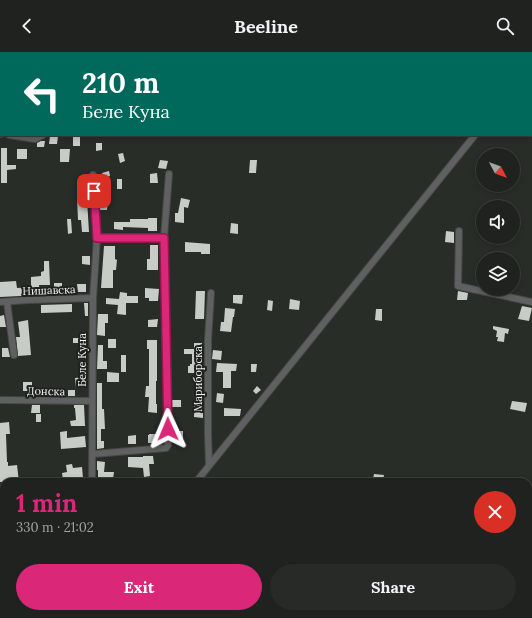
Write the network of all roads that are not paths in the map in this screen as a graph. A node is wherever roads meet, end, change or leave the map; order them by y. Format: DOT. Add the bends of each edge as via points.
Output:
graph roads {
  1 [pos="16,136"];
  2 [pos="41,136"];
  3 [pos="474,136"];
  4 [pos="169,174"];
  5 [pos="93,175"];
  6 [pos="459,231"];
  7 [pos="97,238"];
  8 [pos="164,238"];
  9 [pos="211,293"];
  10 [pos="93,298"];
  11 [pos="0,302"];
  12 [pos="7,302"];
  13 [pos="532,302"];
  14 [pos="14,355"];
  15 [pos="0,400"];
  16 [pos="92,401"];
  17 [pos="93,454"];
  18 [pos="209,465"];
  19 [pos="92,478"];
  20 [pos="199,478"];
  1 -- 2 [label="street" via="35,139"];
  3 -- 18 [label="street"];
  4 -- 8 [label="street"];
  5 -- 7 [label="street, Беле Куна"];
  6 -- 13 [label="street" via="458,286"];
  7 -- 8 [label="street"];
  7 -- 10 [label="street, Беле Куна"];
  8 -- 17 [label="street" via="168,445 166,448"];
  9 -- 18 [label="street, Мариборска" via="208,347"];
  10 -- 12 [label="street, Нишавска"];
  10 -- 16 [label="street, Беле Куна"];
  11 -- 12 [label="street, Нишавска"];
  12 -- 14 [label="street, Нишавска"];
  15 -- 16 [label="street, Донска"];
  16 -- 17 [label="street, Беле Куна"];
  17 -- 19 [label="street, Беле Куна"];
  18 -- 20 [label="street"];
}
